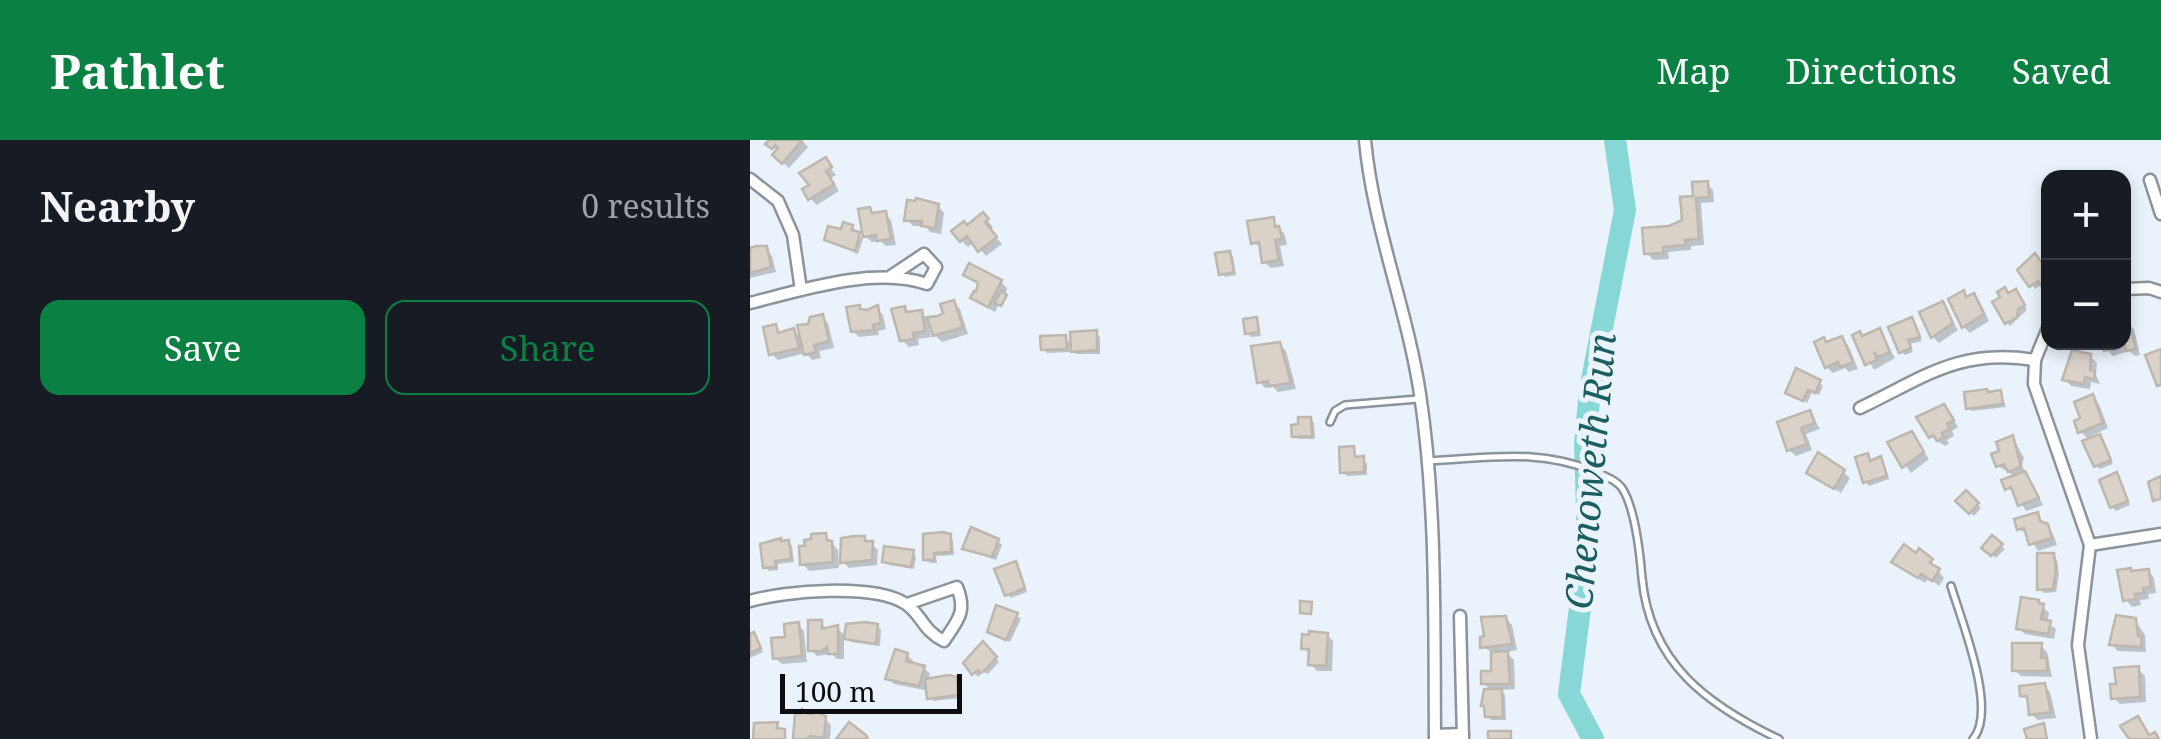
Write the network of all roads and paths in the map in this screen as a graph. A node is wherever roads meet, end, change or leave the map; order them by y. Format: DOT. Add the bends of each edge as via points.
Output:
graph roads {
  1 [pos="1364,140"];
  2 [pos="750,179"];
  3 [pos="2150,180"];
  4 [pos="2161,214"];
  5 [pos="891,276"];
  6 [pos="2160,288"];
  7 [pos="2131,289"];
  8 [pos="802,290"];
  9 [pos="750,303"];
  10 [pos="2041,345"];
  11 [pos="2035,360"];
  12 [pos="1421,398"];
  13 [pos="1860,408"];
  14 [pos="1330,422"];
  15 [pos="1428,462"];
  16 [pos="2161,534"];
  17 [pos="2090,545"];
  18 [pos="1951,586"];
  19 [pos="750,601"];
  20 [pos="907,604"];
  21 [pos="1460,616"];
  22 [pos="1435,737"];
  23 [pos="1463,737"];
  24 [pos="1779,739"];
  25 [pos="1974,739"];
  26 [pos="2091,739"];
  1 -- 12 [label="street"];
  2 -- 8 [label="street" via="778,201 793,235"];
  3 -- 4 [label="street"];
  5 -- 8 [label="street" via="924,254 936,267 927,284 876,277"];
  6 -- 7 [label="street"];
  8 -- 9 [label="street"];
  10 -- 11 [label="street"];
  11 -- 13 [label="street" via="1991,356 1955,362"];
  11 -- 17 [label="street" via="2034,384"];
  12 -- 14 [label="lane" via="1344,405"];
  12 -- 15 [label="street"];
  15 -- 22 [label="street"];
  15 -- 24 [label="lane" via="1511,455 1569,462 1622,487 1645,606 1667,655 1718,705"];
  16 -- 17 [label="street"];
  17 -- 26 [label="street" via="2078,645"];
  18 -- 25 [label="lane" via="1981,692 1983,716"];
  19 -- 20 [label="street" via="798,591 890,597 907,604 929,634 944,641 963,603 957,587"];
  21 -- 23 [label="street"];
  22 -- 23 [label="street"];
}
